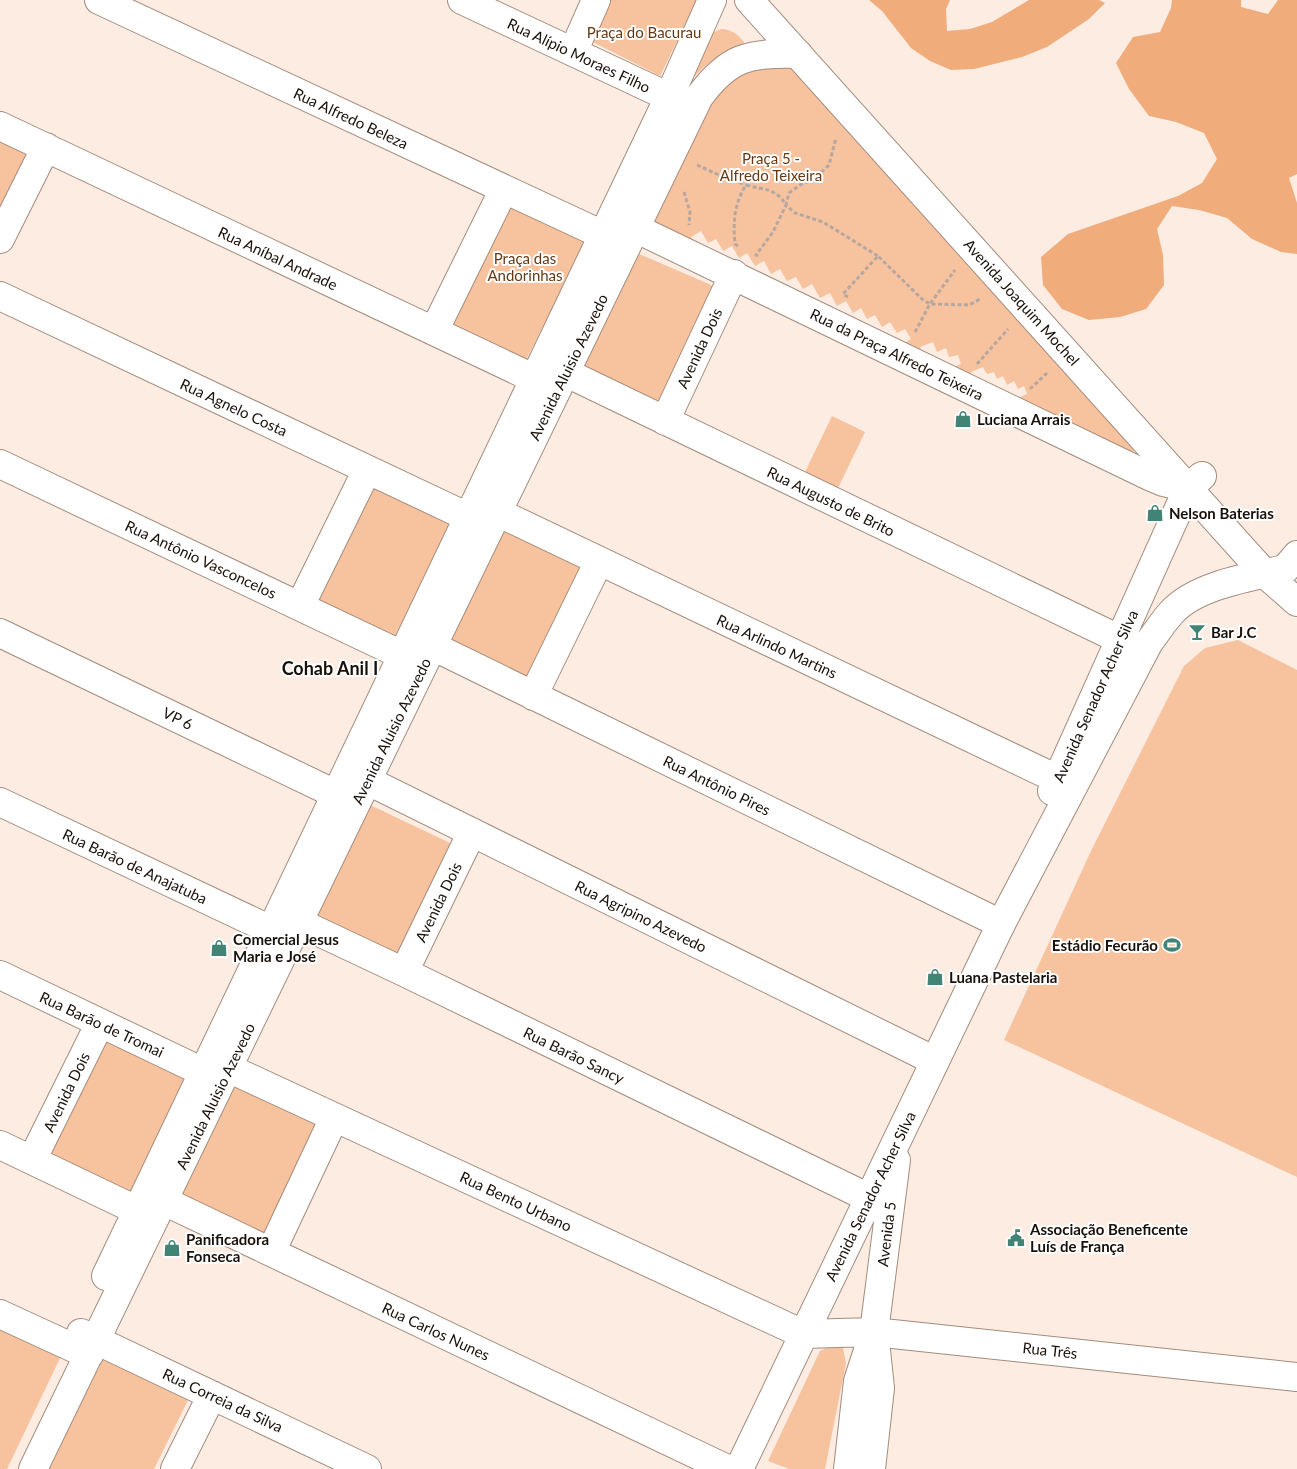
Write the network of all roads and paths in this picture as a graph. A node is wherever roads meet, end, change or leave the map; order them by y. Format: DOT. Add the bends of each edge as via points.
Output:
graph roads {
  1 [pos="462,0"];
  2 [pos="596,0"];
  3 [pos="712,0"];
  4 [pos="749,0"];
  5 [pos="774,0"];
  6 [pos="115,3"];
  7 [pos="573,52"];
  8 [pos="798,54"];
  9 [pos="669,97"];
  10 [pos="0,126"];
  11 [pos="837,135"];
  12 [pos="46,147"];
  13 [pos="692,163"];
  14 [pos="746,184"];
  15 [pos="504,189"];
  16 [pos="682,190"];
  17 [pos="786,205"];
  18 [pos="635,228"];
  19 [pos="697,228"];
  20 [pos="603,235"];
  21 [pos="0,239"];
  22 [pos="728,241"];
  23 [pos="735,244"];
  24 [pos="742,248"];
  25 [pos="749,252"];
  26 [pos="756,255"];
  27 [pos="878,256"];
  28 [pos="765,259"];
  29 [pos="958,266"];
  30 [pos="734,274"];
  31 [pos="0,296"];
  32 [pos="851,298"];
  33 [pos="981,298"];
  34 [pos="930,304"];
  35 [pos="1010,327"];
  36 [pos="907,328"];
  37 [pos="434,331"];
  38 [pos="968,360"];
  39 [pos="977,364"];
  40 [pos="986,368"];
  41 [pos="1050,370"];
  42 [pos="550,375"];
  43 [pos="1028,395"];
  44 [pos="665,421"];
  45 [pos="0,464"];
  46 [pos="368,470"];
  47 [pos="1195,482"];
  48 [pos="498,512"];
  49 [pos="468,517"];
  50 [pos="600,561"];
  51 [pos="1286,569"];
  52 [pos="1297,602"];
  53 [pos="300,606"];
  54 [pos="0,633"];
  55 [pos="1121,640"];
  56 [pos="415,646"];
  57 [pos="533,696"];
  58 [pos="1057,779"];
  59 [pos="351,787"];
  60 [pos="0,802"];
  61 [pos="472,832"];
  62 [pos="283,922"];
  63 [pos="1001,924"];
  64 [pos="404,972"];
  65 [pos="0,975"];
  66 [pos="100,1023"];
  67 [pos="935,1061"];
  68 [pos="216,1070"];
  69 [pos="334,1118"];
  70 [pos="899,1136"];
  71 [pos="0,1145"];
  72 [pos="32,1160"];
  73 [pos="869,1198"];
  74 [pos="150,1206"];
  75 [pos="271,1252"];
  76 [pos="0,1314"];
  77 [pos="874,1332"];
  78 [pos="804,1334"];
  79 [pos="84,1344"];
  80 [pos="1297,1377"];
  81 [pos="212,1395"];
  82 [pos="14,1469"];
  83 [pos="33,1469"];
  84 [pos="175,1469"];
  85 [pos="367,1469"];
  86 [pos="727,1469"];
  87 [pos="739,1469"];
  88 [pos="848,1469"];
  89 [pos="871,1469"];
  1 -- 7 [label="street, Rua Alípio Moraes Filho"];
  2 -- 7 [label="street"];
  3 -- 9 [label="street, Avenida Aluisio Azevedo"];
  4 -- 8 [label="street, Avenida Joaquim Mochel"];
  5 -- 47 [label="street, Avenida Joaquim Mochel"];
  6 -- 15 [label="street, Rua Alfredo Beleza"];
  7 -- 9 [label="street, Rua Alípio Moraes Filho"];
  8 -- 18 [label="street, Avenida Aluisio Azevedo" via="757,55 732,64 719,74 699,97"];
  8 -- 47 [label="street, Avenida Joaquim Mochel"];
  9 -- 20 [label="street, Avenida Aluisio Azevedo"];
  10 -- 12 [label="street, Rua Aníbal Andrade"];
  11 -- 17 [label="path" via="829,165 814,179 789,193"];
  12 -- 21 [label="street"];
  12 -- 37 [label="street, Rua Aníbal Andrade"];
  13 -- 14 [label="path"];
  14 -- 17 [label="path" via="773,191"];
  14 -- 23 [label="path" via="736,203"];
  15 -- 20 [label="street, Rua Alfredo Beleza"];
  15 -- 37 [label="street"];
  16 -- 19 [label="path" via="690,212 689,225"];
  17 -- 26 [label="path" via="773,232"];
  17 -- 27 [label="path" via="795,213 823,222"];
  18 -- 30 [label="street, Rua da Praça Alfredo Teixeira"];
  18 -- 42 [label="street, Avenida Aluisio Azevedo"];
  20 -- 42 [label="street, Avenida Aluisio Azevedo"];
  22 -- 23 [label="path"];
  23 -- 24 [label="path"];
  25 -- 26 [label="path"];
  26 -- 28 [label="path"];
  27 -- 32 [label="path" via="842,294"];
  27 -- 34 [label="path"];
  29 -- 34 [label="path"];
  30 -- 44 [label="street, Avenida Dois"];
  30 -- 47 [label="street, Rua da Praça Alfredo Teixeira" via="1149,476 1164,482"];
  31 -- 46 [label="street, Rua Agnelo Costa"];
  33 -- 34 [label="path" via="969,305"];
  34 -- 36 [label="path" via="915,332"];
  35 -- 39 [label="path"];
  37 -- 42 [label="street, Rua Aníbal Andrade"];
  38 -- 39 [label="path"];
  39 -- 40 [label="path"];
  41 -- 43 [label="path"];
  42 -- 44 [label="street, Rua Augusto de Brito"];
  42 -- 48 [label="street, Avenida Aluisio Azevedo"];
  42 -- 49 [label="street, Avenida Aluisio Azevedo"];
  44 -- 55 [label="street, Rua Augusto de Brito"];
  45 -- 53 [label="street, Rua Antônio Vasconcelos"];
  46 -- 49 [label="street, Rua Agnelo Costa"];
  46 -- 53 [label="street"];
  47 -- 51 [label="street, Avenida Joaquim Mochel"];
  47 -- 55 [label="street, Avenida Senador Acher Silva"];
  48 -- 50 [label="street, Rua Arlindo Martins"];
  48 -- 56 [label="street, Avenida Aluisio Azevedo"];
  49 -- 56 [label="street, Avenida Aluisio Azevedo"];
  50 -- 57 [label="street"];
  50 -- 58 [label="street, Rua Arlindo Martins"];
  51 -- 52 [label="street, Avenida Joaquim Mochel"];
  51 -- 63 [label="street, Avenida Senador Acher Silva" via="1210,588 1173,611 1149,642"];
  53 -- 56 [label="street, Rua Antônio Vasconcelos"];
  54 -- 59 [label="street, VP 6"];
  55 -- 58 [label="street, Avenida Senador Acher Silva"];
  56 -- 57 [label="street, Rua Antônio Pires"];
  56 -- 59 [label="street, Avenida Aluisio Azevedo"];
  57 -- 63 [label="street, Rua Antônio Pires"];
  58 -- 63 [label="street, Avenida Senador Acher Silva"];
  59 -- 61 [label="street, Rua Agripino Azevedo"];
  59 -- 62 [label="street, Avenida Aluisio Azevedo"];
  60 -- 62 [label="street, Rua Barão de Anajatuba"];
  61 -- 64 [label="street, Avenida Dois"];
  61 -- 67 [label="street, Rua Agripino Azevedo"];
  62 -- 64 [label="street, Rua Barão Sancy"];
  62 -- 68 [label="street, Avenida Aluisio Azevedo"];
  63 -- 67 [label="street, Avenida Senador Acher Silva"];
  64 -- 73 [label="street, Rua Barão Sancy"];
  65 -- 66 [label="street, Rua Barão de Tromai"];
  66 -- 68 [label="street, Rua Barão de Tromai"];
  66 -- 72 [label="street, Avenida Dois"];
  67 -- 70 [label="street, Avenida Senador Acher Silva"];
  68 -- 69 [label="street, Rua Bento Urbano"];
  68 -- 74 [label="street, Avenida Aluisio Azevedo"];
  69 -- 75 [label="street"];
  69 -- 78 [label="street, Rua Bento Urbano"];
  70 -- 73 [label="street, Avenida Senador Acher Silva"];
  70 -- 77 [label="street, Avenida 5"];
  71 -- 72 [label="street, Rua Carlos Nunes"];
  72 -- 74 [label="street, Rua Carlos Nunes"];
  73 -- 78 [label="street, Avenida Senador Acher Silva"];
  74 -- 75 [label="street, Rua Carlos Nunes"];
  74 -- 79 [label="street, Avenida Aluisio Azevedo"];
  75 -- 86 [label="street, Rua Carlos Nunes"];
  76 -- 79 [label="street, Rua Correia da Silva"];
  77 -- 78 [label="street, Rua Três"];
  77 -- 80 [label="street, Rua Três"];
  77 -- 88 [label="street, Avenida 5" via="858,1381"];
  77 -- 89 [label="street, Avenida 5" via="880,1388"];
  78 -- 87 [label="street, Avenida Senador Acher Silva"];
  79 -- 81 [label="street, Rua Correia da Silva"];
  79 -- 82 [label="street, Avenida Aluisio Azevedo"];
  79 -- 83 [label="street, Avenida Aluisio Azevedo"];
  81 -- 84 [label="street"];
  81 -- 85 [label="street, Rua Correia da Silva"];
}
